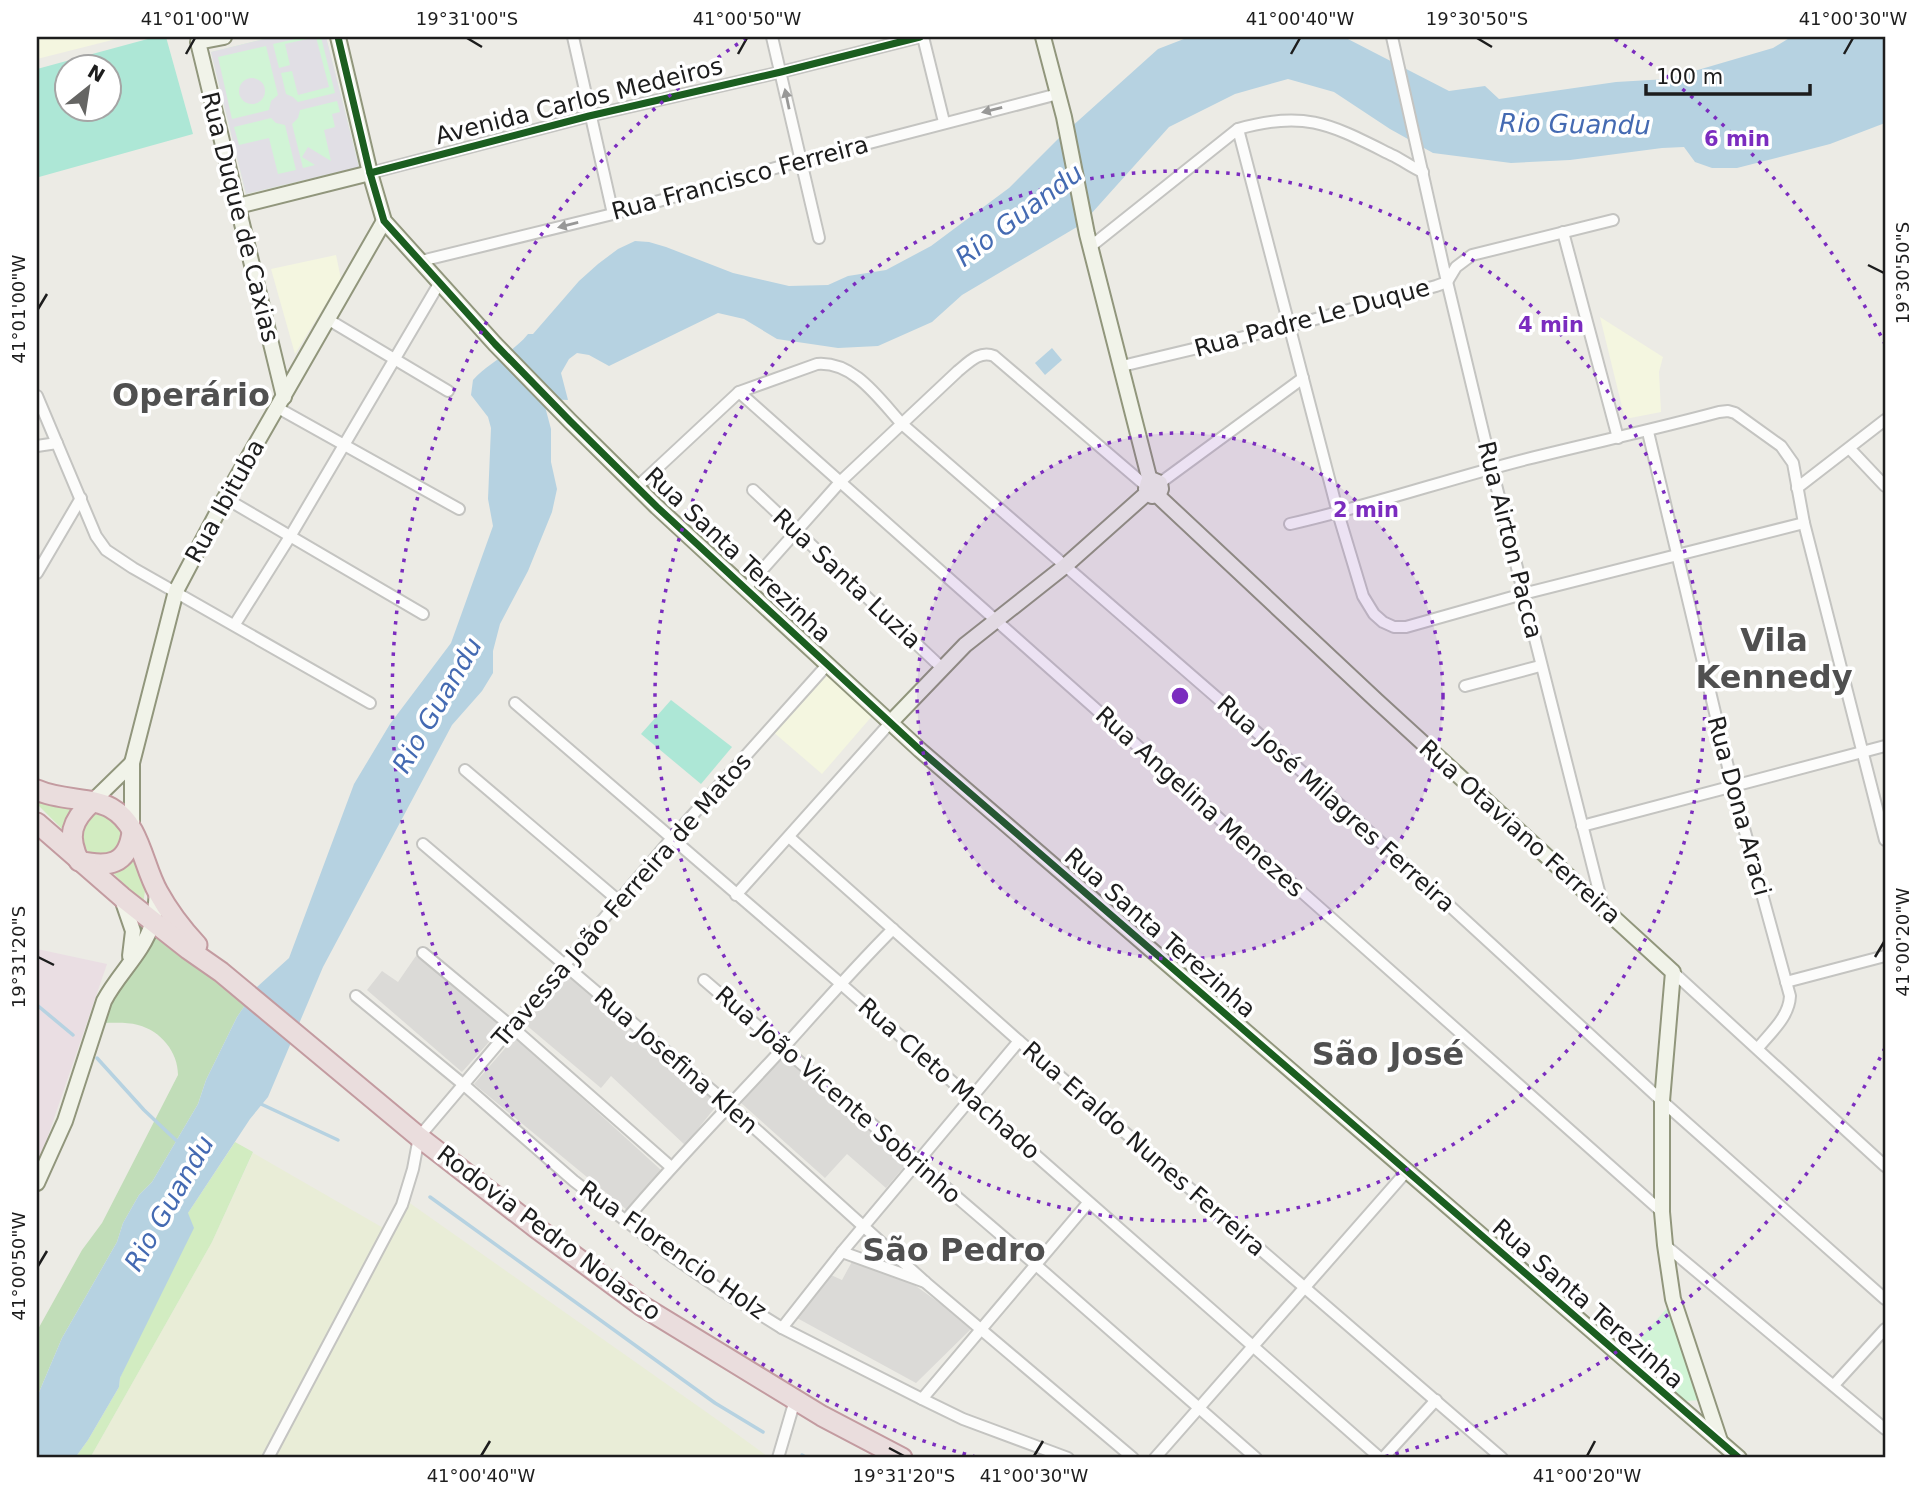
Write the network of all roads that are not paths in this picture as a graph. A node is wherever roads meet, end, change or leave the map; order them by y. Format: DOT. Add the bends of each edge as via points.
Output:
graph roads {
  1 [pos="224,37"];
  2 [pos="338,37"];
  3 [pos="573,37"];
  4 [pos="772,37"];
  5 [pos="922,37"];
  6 [pos="1043,37"];
  7 [pos="1392,37"];
  8 [pos="197,40"];
  9 [pos="781,72"];
  10 [pos="1058,94"];
  11 [pos="589,116"];
  12 [pos="944,122"];
  13 [pos="1238,129"];
  14 [pos="800,161"];
  15 [pos="1423,172"];
  16 [pos="370,173"];
  17 [pos="238,206"];
  18 [pos="612,214"];
  19 [pos="384,220"];
  20 [pos="1613,220"];
  21 [pos="1563,232"];
  22 [pos="819,238"];
  23 [pos="1089,240"];
  24 [pos="421,261"];
  25 [pos="440,282"];
  26 [pos="1447,282"];
  27 [pos="329,320"];
  28 [pos="1290,326"];
  29 [pos="393,359"];
  30 [pos="1122,366"];
  31 [pos="1303,378"];
  32 [pos="447,391"];
  33 [pos="739,391"];
  34 [pos="37,396"];
  35 [pos="281,402"];
  36 [pos="1885,421"];
  37 [pos="902,424"];
  38 [pos="1648,432"];
  39 [pos="1618,438"];
  40 [pos="57,443"];
  41 [pos="37,446"];
  42 [pos="343,446"];
  43 [pos="1850,449"];
  44 [pos="1492,469"];
  45 [pos="841,481"];
  46 [pos="1885,486"];
  47 [pos="637,487"];
  48 [pos="1152,488"];
  49 [pos="1797,488"];
  50 [pos="753,490"];
  51 [pos="81,498"];
  52 [pos="225,498"];
  53 [pos="458,509"];
  54 [pos="1338,513"];
  55 [pos="1804,523"];
  56 [pos="1290,524"];
  57 [pos="795,532"];
  58 [pos="291,535"];
  59 [pos="1676,554"];
  60 [pos="1065,566"];
  61 [pos="37,573"];
  62 [pos="746,588"];
  63 [pos="176,591"];
  64 [pos="1523,594"];
  65 [pos="423,614"];
  66 [pos="995,620"];
  67 [pos="234,624"];
  68 [pos="827,665"];
  69 [pos="1541,666"];
  70 [pos="942,667"];
  71 [pos="1465,686"];
  72 [pos="370,703"];
  73 [pos="515,703"];
  74 [pos="890,723"];
  75 [pos="1885,746"];
  76 [pos="1863,752"];
  77 [pos="132,763"];
  78 [pos="465,770"];
  79 [pos="1733,788"];
  80 [pos="37,790"];
  81 [pos="92,802"];
  82 [pos="37,822"];
  83 [pos="1583,826"];
  84 [pos="132,832"];
  85 [pos="789,837"];
  86 [pos="672,838"];
  87 [pos="1885,840"];
  88 [pos="423,844"];
  89 [pos="79,861"];
  90 [pos="157,891"];
  91 [pos="736,895"];
  92 [pos="122,897"];
  93 [pos="619,901"];
  94 [pos="1602,906"];
  95 [pos="153,923"];
  96 [pos="893,929"];
  97 [pos="422,953"];
  98 [pos="1885,956"];
  99 [pos="563,964"];
  100 [pos="127,966"];
  101 [pos="1673,972"];
  102 [pos="224,974"];
  103 [pos="704,980"];
  104 [pos="1786,982"];
  105 [pos="840,983"];
  106 [pos="356,996"];
  107 [pos="512,1027"];
  108 [pos="1018,1041"];
  109 [pos="784,1046"];
  110 [pos="1758,1048"];
  111 [pos="464,1085"];
  112 [pos="972,1099"];
  113 [pos="1662,1101"];
  114 [pos="729,1105"];
  115 [pos="419,1137"];
  116 [pos="918,1163"];
  117 [pos="1885,1166"];
  118 [pos="671,1167"];
  119 [pos="1406,1172"];
  120 [pos="37,1183"];
  121 [pos="1088,1203"];
  122 [pos="1662,1212"];
  123 [pos="625,1221"];
  124 [pos="863,1227"];
  125 [pos="1665,1245"];
  126 [pos="842,1252"];
  127 [pos="1036,1265"];
  128 [pos="925,1282"];
  129 [pos="1306,1288"];
  130 [pos="1885,1299"];
  131 [pos="782,1328"];
  132 [pos="982,1328"];
  133 [pos="1885,1329"];
  134 [pos="1254,1346"];
  135 [pos="1834,1385"];
  136 [pos="922,1399"];
  137 [pos="795,1400"];
  138 [pos="1436,1400"];
  139 [pos="1707,1406"];
  140 [pos="1199,1408"];
  141 [pos="1685,1414"];
  142 [pos="1885,1429"];
  143 [pos="1720,1442"];
  144 [pos="268,1458"];
  145 [pos="778,1458"];
  146 [pos="902,1458"];
  147 [pos="1068,1458"];
  148 [pos="1133,1458"];
  149 [pos="1155,1458"];
  150 [pos="1256,1458"];
  151 [pos="1382,1458"];
  152 [pos="1502,1458"];
  153 [pos="1739,1458"];
  1 -- 8 [label="street"];
  2 -- 16 [label="street"];
  3 -- 11 [label="street"];
  4 -- 9 [label="street"];
  5 -- 9 [label="street, Avenida Carlos Medeiros"];
  5 -- 12 [label="street"];
  6 -- 10 [label="street"];
  7 -- 15 [label="street, Rua Airton Pacca"];
  8 -- 17 [label="street, Rua Duque de Caxias"];
  9 -- 11 [label="street, Avenida Carlos Medeiros"];
  14 -- 9 [label="street, one-way"];
  10 -- 12 [label="street, Rua Francisco Ferreira, one-way"];
  10 -- 23 [label="street"];
  11 -- 16 [label="street, Avenida Carlos Medeiros"];
  11 -- 18 [label="street"];
  12 -- 14 [label="street, Rua Francisco Ferreira"];
  13 -- 15 [label="street" via="1276,120 1322,124"];
  13 -- 23 [label="street"];
  13 -- 28 [label="street"];
  14 -- 18 [label="street, Rua Francisco Ferreira"];
  14 -- 22 [label="street"];
  15 -- 26 [label="street, Rua Airton Pacca"];
  16 -- 17 [label="street, Avenida Carlos Medeiros"];
  16 -- 19 [label="street"];
  17 -- 35 [label="street, Rua Duque de Caxias"];
  18 -- 24 [label="street, Rua Francisco Ferreira, one-way"];
  19 -- 24 [label="street, Rua Santa Terezinha"];
  19 -- 27 [label="street, Rua Ibituba"];
  20 -- 21 [label="street, Rua Padre Le Duque"];
  21 -- 26 [label="street, Rua Padre Le Duque" via="1472,255 1456,267"];
  21 -- 39 [label="street"];
  23 -- 30 [label="street"];
  24 -- 25 [label="street, Rua Santa Terezinha"];
  25 -- 29 [label="street"];
  25 -- 47 [label="street, Rua Santa Terezinha"];
  26 -- 28 [label="street, Rua Padre Le Duque"];
  26 -- 44 [label="street, Rua Airton Pacca"];
  27 -- 29 [label="street"];
  27 -- 35 [label="street, Rua Ibituba"];
  28 -- 30 [label="street, Rua Padre Le Duque"];
  28 -- 31 [label="street"];
  29 -- 32 [label="street"];
  29 -- 42 [label="street"];
  30 -- 48 [label="street"];
  31 -- 48 [label="street"];
  31 -- 54 [label="street"];
  33 -- 37 [label="street, Rua José Milagres Ferreira" via="806,366 829,363 851,372"];
  33 -- 45 [label="street, Rua Angelina Menezes"];
  33 -- 47 [label="street, Rua José Milagres Ferreira"];
  34 -- 40 [label="street"];
  35 -- 42 [label="street"];
  35 -- 52 [label="street, Rua Ibituba"];
  36 -- 43 [label="street"];
  37 -- 45 [label="street"];
  37 -- 48 [label="street, Rua Otaviano Ferreira" via="968,363 987,353"];
  37 -- 60 [label="street, Rua José Milagres Ferreira"];
  38 -- 39 [label="street"];
  38 -- 49 [label="street" via="1719,412 1735,413 1788,454"];
  38 -- 59 [label="street, Rua Dona Araci"];
  39 -- 44 [label="street"];
  40 -- 41 [label="street"];
  40 -- 51 [label="street"];
  42 -- 53 [label="street"];
  42 -- 58 [label="street"];
  43 -- 46 [label="street"];
  43 -- 49 [label="street"];
  44 -- 54 [label="street"];
  44 -- 64 [label="street, Rua Airton Pacca"];
  45 -- 57 [label="street"];
  45 -- 66 [label="street, Rua Angelina Menezes"];
  47 -- 62 [label="street, Rua Santa Terezinha"];
  48 -- 60 [label="street"];
  48 -- 94 [label="street, Rua Otaviano Ferreira"];
  49 -- 55 [label="street"];
  50 -- 57 [label="street, Rua Santa Luzia"];
  51 -- 61 [label="street"];
  51 -- 63 [label="street" via="106,550"];
  52 -- 58 [label="street"];
  52 -- 63 [label="street, Rua Ibituba"];
  54 -- 56 [label="street"];
  54 -- 64 [label="street" via="1363,596 1383,622 1406,627"];
  55 -- 59 [label="street"];
  55 -- 76 [label="street"];
  57 -- 62 [label="street"];
  57 -- 70 [label="street, Rua Santa Luzia"];
  58 -- 65 [label="street"];
  58 -- 67 [label="street"];
  59 -- 64 [label="street"];
  59 -- 79 [label="street, Rua Dona Araci"];
  60 -- 66 [label="street"];
  60 -- 113 [label="street, Rua José Milagres Ferreira" via="1330,796"];
  62 -- 68 [label="street, Rua Santa Terezinha"];
  63 -- 67 [label="street"];
  63 -- 77 [label="street, Rua Ibituba"];
  64 -- 69 [label="street, Rua Airton Pacca"];
  66 -- 70 [label="street"];
  66 -- 122 [label="street, Rua Angelina Menezes"];
  67 -- 72 [label="street"];
  68 -- 74 [label="street, Rua Santa Terezinha"];
  68 -- 86 [label="street, Travessa João Ferreira de Matos"];
  69 -- 71 [label="street"];
  69 -- 83 [label="street, Rua Airton Pacca"];
  70 -- 74 [label="street"];
  73 -- 86 [label="street, Rua Cleto Machado"];
  74 -- 85 [label="street"];
  74 -- 119 [label="street, Rua Santa Terezinha"];
  75 -- 76 [label="street"];
  76 -- 79 [label="street"];
  76 -- 87 [label="street"];
  77 -- 81 [label="street"];
  77 -- 84 [label="street, Rua Ibituba"];
  78 -- 93 [label="street"];
  79 -- 83 [label="street"];
  79 -- 104 [label="street, Rua Dona Araci"];
  80 -- 81 [label="highway"];
  81 -- 84 [label="highway" via="117,811"];
  81 -- 89 [label="highway" via="73,828 71,844"];
  82 -- 89 [label="highway, Rodovia Pedro Nolasco"];
  83 -- 94 [label="street, Rua Airton Pacca"];
  84 -- 89 [label="highway" via="127,850 113,863"];
  84 -- 90 [label="highway, Rodovia Pedro Nolasco"];
  85 -- 91 [label="street"];
  85 -- 96 [label="street, Rua Eraldo Nunes Ferreira"];
  86 -- 91 [label="street, Rua Cleto Machado"];
  86 -- 93 [label="street, Travessa João Ferreira de Matos"];
  88 -- 99 [label="street, Rua Josefina Klen"];
  89 -- 92 [label="highway, Rodovia Pedro Nolasco"];
  90 -- 95 [label="street"];
  90 -- 102 [label="highway, Rodovia Pedro Nolasco" via="182,928"];
  91 -- 105 [label="street, Rua Cleto Machado"];
  92 -- 95 [label="highway, Rodovia Pedro Nolasco"];
  92 -- 100 [label="street" via="133,931"];
  93 -- 99 [label="street, Travessa João Ferreira de Matos"];
  94 -- 101 [label="street, Rua Otaviano Ferreira"];
  95 -- 100 [label="street"];
  95 -- 102 [label="highway, Rodovia Pedro Nolasco"];
  96 -- 105 [label="street"];
  96 -- 108 [label="street, Rua Eraldo Nunes Ferreira"];
  97 -- 107 [label="street"];
  98 -- 104 [label="street"];
  99 -- 107 [label="street, Travessa João Ferreira de Matos"];
  99 -- 114 [label="street, Rua Josefina Klen"];
  100 -- 120 [label="street" via="104,1001 65,1121"];
  101 -- 110 [label="street, Rua Otaviano Ferreira"];
  101 -- 113 [label="street"];
  102 -- 115 [label="highway, Rodovia Pedro Nolasco"];
  103 -- 109 [label="street, Rua João Vicente Sobrinho"];
  104 -- 110 [label="street, Rua Dona Araci" via="1790,1007"];
  105 -- 109 [label="street"];
  105 -- 112 [label="street, Rua Cleto Machado"];
  106 -- 111 [label="street, Rua Florencio Holz"];
  107 -- 111 [label="street, Travessa João Ferreira de Matos"];
  107 -- 118 [label="street"];
  108 -- 112 [label="street"];
  108 -- 129 [label="street, Rua Eraldo Nunes Ferreira"];
  109 -- 114 [label="street"];
  109 -- 116 [label="street, Rua João Vicente Sobrinho"];
  110 -- 117 [label="street, Rua Otaviano Ferreira"];
  111 -- 115 [label="street, Travessa João Ferreira de Matos"];
  111 -- 123 [label="street, Rua Florencio Holz"];
  112 -- 116 [label="street"];
  112 -- 121 [label="street, Rua Cleto Machado"];
  113 -- 122 [label="street"];
  113 -- 130 [label="street, Rua José Milagres Ferreira"];
  114 -- 118 [label="street"];
  114 -- 124 [label="street, Rua Josefina Klen"];
  115 -- 137 [label="highway, Rodovia Pedro Nolasco" via="642,1306"];
  115 -- 144 [label="street" via="402,1206"];
  116 -- 124 [label="street"];
  116 -- 127 [label="street, Rua João Vicente Sobrinho"];
  118 -- 123 [label="street"];
  119 -- 129 [label="street"];
  119 -- 141 [label="street, Rua Santa Terezinha"];
  121 -- 127 [label="street"];
  121 -- 134 [label="street, Rua Cleto Machado"];
  122 -- 125 [label="street"];
  123 -- 131 [label="street, Rua Florencio Holz"];
  124 -- 126 [label="street"];
  124 -- 128 [label="street, Rua Josefina Klen"];
  125 -- 135 [label="street"];
  125 -- 139 [label="street" via="1673,1299"];
  126 -- 128 [label="street"];
  126 -- 131 [label="street"];
  127 -- 132 [label="street"];
  127 -- 140 [label="street, Rua João Vicente Sobrinho"];
  128 -- 132 [label="street, Rua Josefina Klen"];
  129 -- 134 [label="street"];
  129 -- 138 [label="street, Rua Eraldo Nunes Ferreira"];
  131 -- 136 [label="street, Rua Florencio Holz"];
  132 -- 136 [label="street"];
  132 -- 148 [label="street, Rua Josefina Klen"];
  133 -- 135 [label="street"];
  134 -- 140 [label="street"];
  134 -- 151 [label="street, Rua Cleto Machado"];
  135 -- 142 [label="street"];
  136 -- 147 [label="street, Rua Florencio Holz"];
  137 -- 145 [label="street"];
  137 -- 146 [label="highway, Rodovia Pedro Nolasco"];
  138 -- 151 [label="street"];
  138 -- 152 [label="street, Rua Eraldo Nunes Ferreira"];
  139 -- 141 [label="street"];
  139 -- 143 [label="street"];
  140 -- 149 [label="street"];
  140 -- 150 [label="street, Rua João Vicente Sobrinho"];
  141 -- 143 [label="street, Rua Santa Terezinha"];
  143 -- 153 [label="street, Rua Santa Terezinha"];
}
